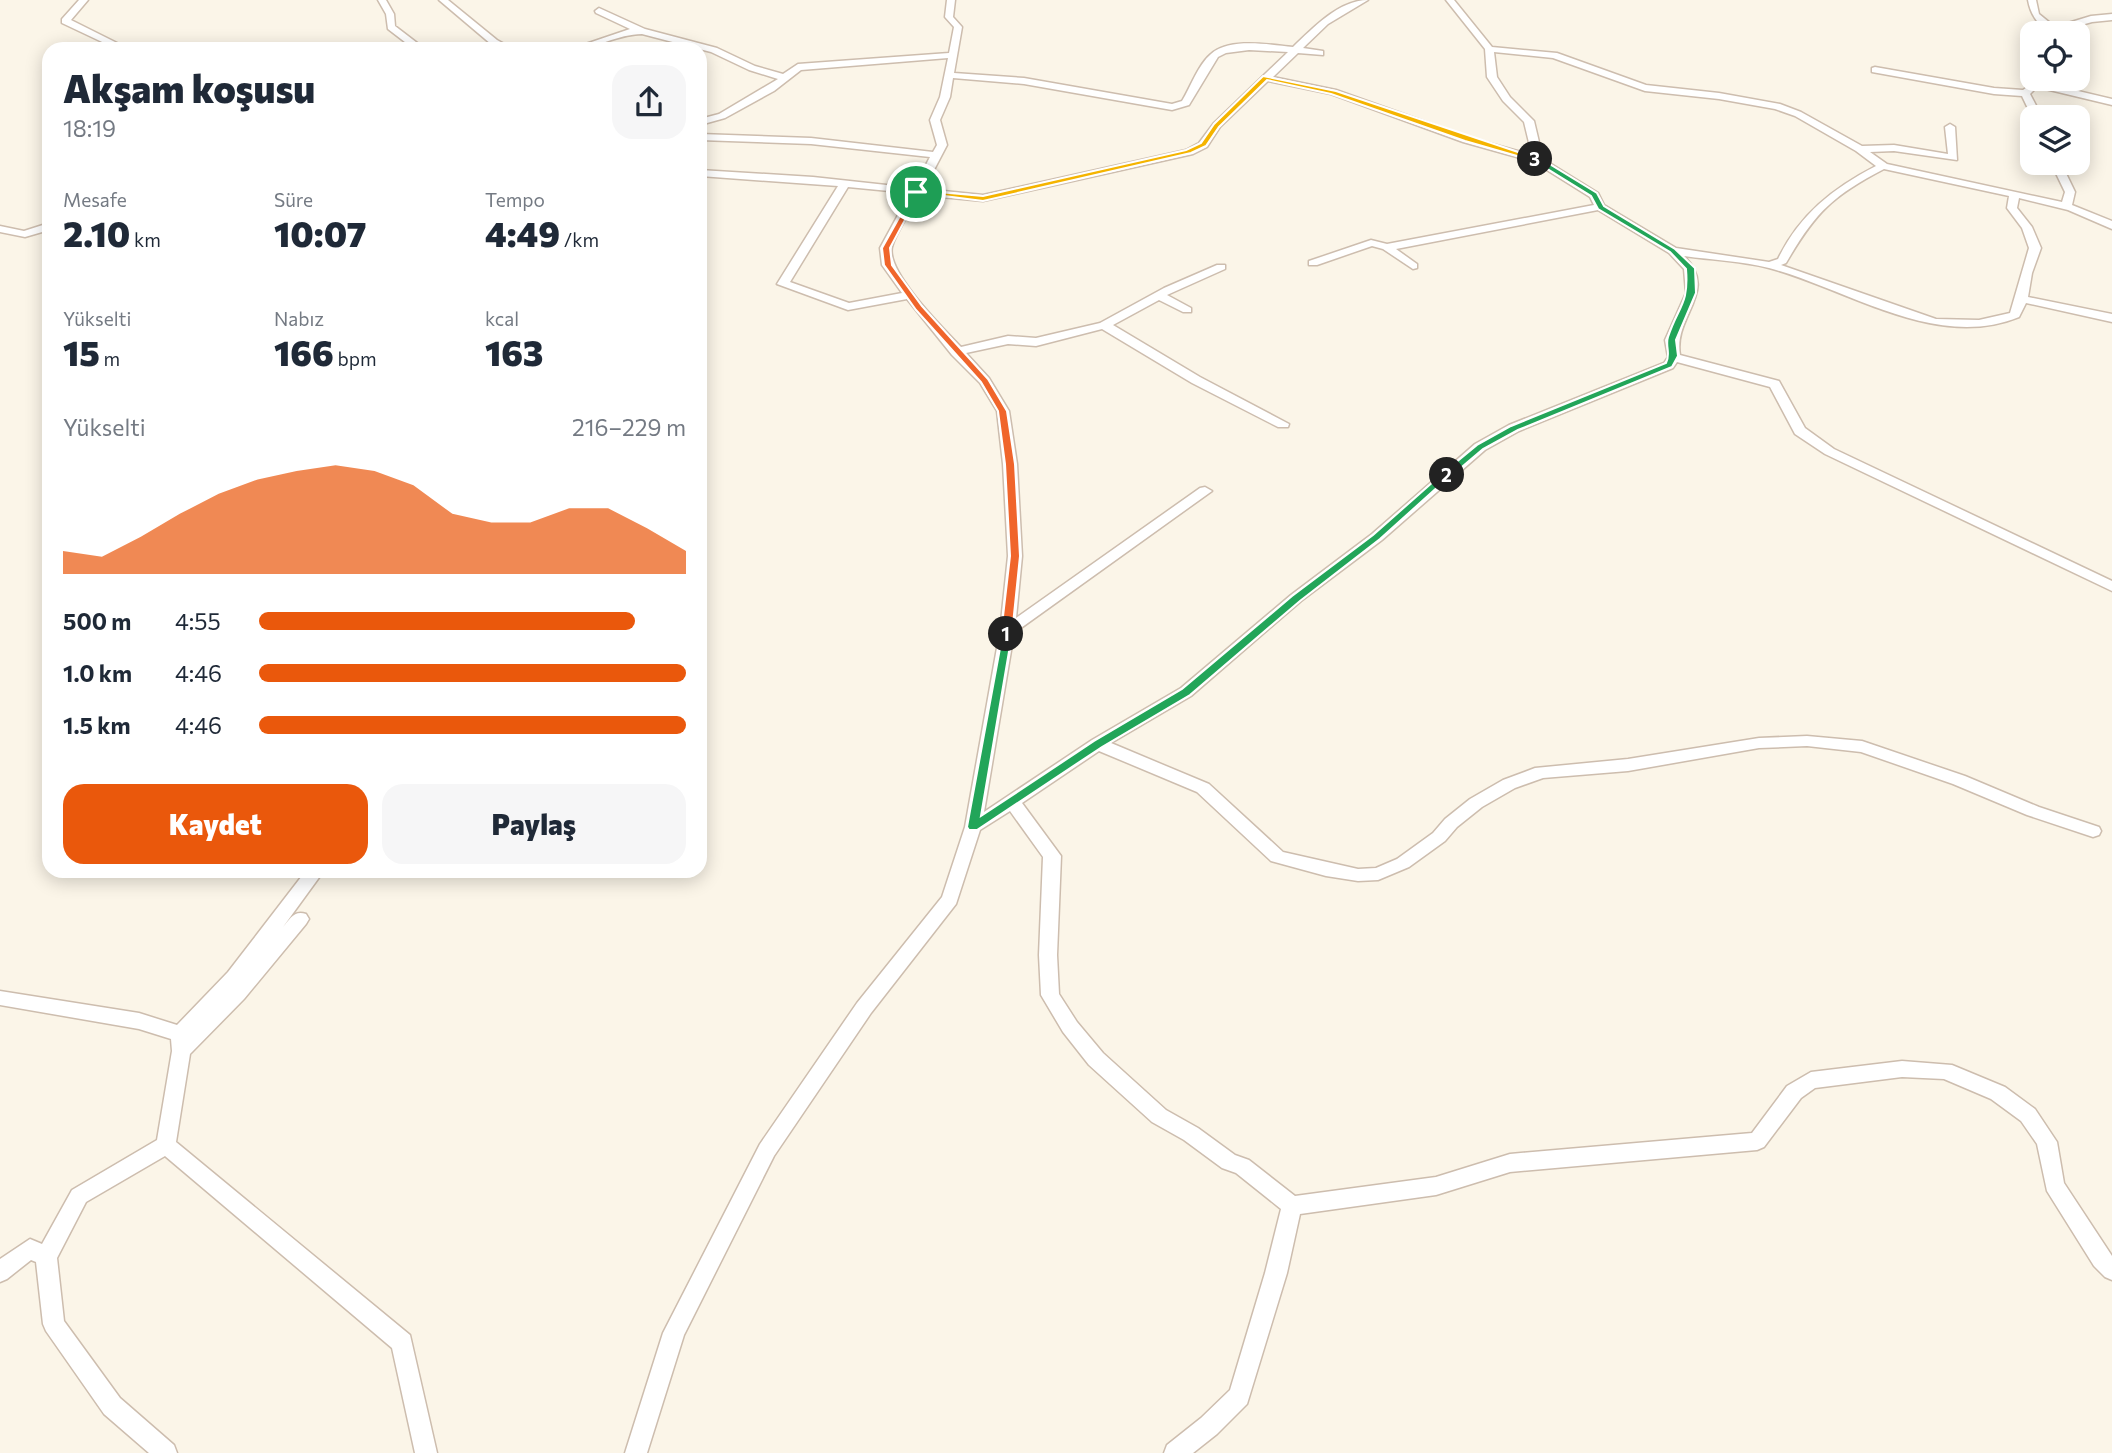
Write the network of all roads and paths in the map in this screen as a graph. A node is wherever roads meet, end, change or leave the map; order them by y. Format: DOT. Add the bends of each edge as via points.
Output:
graph roads {
  1 [pos="84,0"];
  2 [pos="382,0"];
  3 [pos="443,0"];
  4 [pos="951,0"];
  5 [pos="1364,0"];
  6 [pos="1450,0"];
  7 [pos="2032,0"];
  8 [pos="599,11"];
  9 [pos="2112,17"];
  10 [pos="2043,21"];
  11 [pos="2085,21"];
  12 [pos="642,31"];
  13 [pos="107,42"];
  14 [pos="411,42"];
  15 [pos="494,42"];
  16 [pos="599,42"];
  17 [pos="684,42"];
  18 [pos="707,48"];
  19 [pos="1489,49"];
  20 [pos="1295,50"];
  21 [pos="1320,53"];
  22 [pos="952,55"];
  23 [pos="1875,69"];
  24 [pos="948,75"];
  25 [pos="786,78"];
  26 [pos="1265,78"];
  27 [pos="2073,91"];
  28 [pos="2025,93"];
  29 [pos="2112,102"];
  30 [pos="2031,105"];
  31 [pos="707,120"];
  32 [pos="1950,127"];
  33 [pos="707,137"];
  34 [pos="1860,149"];
  35 [pos="937,155"];
  36 [pos="1538,160"];
  37 [pos="1882,166"];
  38 [pos="707,173"];
  39 [pos="2062,175"];
  40 [pos="844,185"];
  41 [pos="916,192"];
  42 [pos="2014,195"];
  43 [pos="2066,206"];
  44 [pos="1600,207"];
  45 [pos="2112,226"];
  46 [pos="42,228"];
  47 [pos="0,229"];
  48 [pos="1387,247"];
  49 [pos="1673,251"];
  50 [pos="1313,263"];
  51 [pos="1770,265"];
  52 [pos="1413,266"];
  53 [pos="1221,267"];
  54 [pos="910,295"];
  55 [pos="1159,295"];
  56 [pos="2022,299"];
  57 [pos="1187,310"];
  58 [pos="2112,318"];
  59 [pos="1104,325"];
  60 [pos="956,352"];
  61 [pos="1674,356"];
  62 [pos="1283,424"];
  63 [pos="1205,491"];
  64 [pos="2112,587"];
  65 [pos="1007,631"];
  66 [pos="1098,744"];
  67 [pos="1012,802"];
  68 [pos="973,827"];
  69 [pos="2093,831"];
  70 [pos="310,878"];
  71 [pos="300,919"];
  72 [pos="0,998"];
  73 [pos="180,1042"];
  74 [pos="166,1146"];
  75 [pos="1292,1206"];
  76 [pos="46,1257"];
  77 [pos="2112,1270"];
  78 [pos="0,1272"];
  79 [pos="166,1453"];
  80 [pos="426,1453"];
  81 [pos="636,1453"];
  82 [pos="1175,1453"];
  1 -- 13 [label="street" via="65,21 83,26"];
  2 -- 14 [label="street" via="391,27"];
  3 -- 15 [label="street"];
  4 -- 22 [label="street" via="949,18 957,27"];
  5 -- 20 [label="street" via="1325,22"];
  6 -- 19 [label="street"];
  7 -- 10 [label="street" via="2035,15"];
  8 -- 12 [label="street"];
  9 -- 11 [label="street"];
  12 -- 16 [label="street"];
  12 -- 17 [label="street"];
  18 -- 25 [label="street"];
  19 -- 34 [label="street" via="1554,55 1645,88 1777,106"];
  19 -- 36 [label="street" via="1492,77 1506,99 1530,121"];
  20 -- 21 [label="street"];
  20 -- 24 [label="street" via="1242,47 1216,54 1186,103 1172,107 1024,81"];
  20 -- 26 [label="street"];
  22 -- 24 [label="street"];
  22 -- 25 [label="street" via="810,65 798,67"];
  23 -- 28 [label="street"];
  24 -- 35 [label="street" via="946,97 935,120 942,145"];
  25 -- 31 [label="street"];
  26 -- 36 [label="street" via="1333,92"];
  26 -- 41 [label="street" via="1203,145 1189,152 983,198"];
  27 -- 29 [label="street"];
  28 -- 30 [label="street"];
  32 -- 34 [label="street" via="1953,158 1894,148"];
  33 -- 35 [label="street" via="811,141"];
  34 -- 37 [label="street"];
  35 -- 41 [label="street"];
  36 -- 44 [label="street" via="1594,195"];
  37 -- 42 [label="street"];
  37 -- 51 [label="street" via="1846,185 1819,207 1792,239 1782,261"];
  38 -- 40 [label="street"];
  39 -- 43 [label="street" via="2070,192"];
  40 -- 41 [label="street"];
  40 -- 54 [label="street" via="783,284 848,307"];
  41 -- 54 [label="street" via="886,248 888,265"];
  42 -- 43 [label="street"];
  42 -- 56 [label="street" via="2012,208 2027,227 2035,248"];
  43 -- 45 [label="street"];
  44 -- 48 [label="street"];
  44 -- 49 [label="street"];
  46 -- 47 [label="street" via="25,234"];
  48 -- 50 [label="street" via="1371,243"];
  48 -- 52 [label="street"];
  49 -- 51 [label="street"];
  49 -- 61 [label="street" via="1690,268 1692,293 1671,340"];
  51 -- 56 [label="street" via="1935,323 2000,321 2015,315"];
  53 -- 55 [label="street"];
  54 -- 60 [label="street"];
  55 -- 57 [label="street"];
  55 -- 59 [label="street"];
  56 -- 58 [label="street"];
  59 -- 60 [label="street" via="1036,342 1008,340"];
  59 -- 62 [label="street" via="1196,380"];
  60 -- 65 [label="street" via="985,380 1003,411 1015,556"];
  61 -- 64 [label="street" via="1775,384 1786,398 1797,429 1828,451"];
  61 -- 66 [label="street" via="1669,365 1654,373 1514,428 1480,447 1186,692"];
  63 -- 65 [label="street"];
  65 -- 68 [label="street"];
  66 -- 67 [label="street"];
  66 -- 69 [label="street" via="1203,788 1277,857 1358,875 1378,874 1403,863 1476,803 1541,772 1628,765 1771,743 1807,741 1862,747"];
  67 -- 68 [label="street"];
  67 -- 75 [label="street" via="1052,856 1050,995 1070,1027 1096,1059 1159,1116 1242,1166"];
  68 -- 81 [label="street" via="950,899 864,1009 761,1161 674,1333"];
  70 -- 73 [label="street"];
  71 -- 73 [label="street" via="237,995"];
  72 -- 73 [label="street" via="139,1021"];
  73 -- 74 [label="street"];
  74 -- 76 [label="street" via="79,1196"];
  74 -- 80 [label="street" via="402,1342"];
  75 -- 77 [label="street" via="1436,1186 1510,1163 1757,1141 1794,1092 1811,1080 1902,1069 1945,1071 1998,1093 2028,1115 2047,1142 2054,1185"];
  75 -- 82 [label="street" via="1239,1396"];
  76 -- 78 [label="street" via="30,1248"];
  76 -- 79 [label="street" via="54,1324 113,1406"];
}
